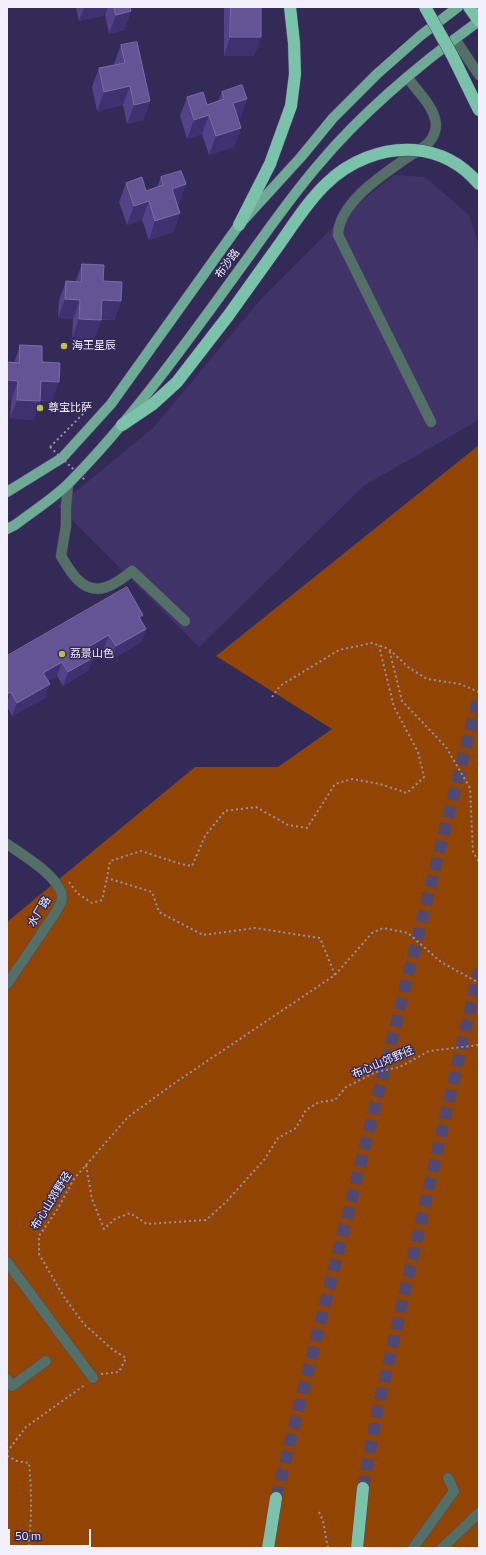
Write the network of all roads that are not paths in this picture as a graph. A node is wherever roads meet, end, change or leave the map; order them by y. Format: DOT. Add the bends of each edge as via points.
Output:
graph roads {
  1 [pos="290,7"];
  2 [pos="426,7"];
  3 [pos="458,7"];
  4 [pos="469,7"];
  5 [pos="479,21"];
  6 [pos="455,39"];
  7 [pos="479,75"];
  8 [pos="406,77"];
  9 [pos="479,110"];
  10 [pos="479,184"];
  11 [pos="239,225"];
  12 [pos="431,422"];
  13 [pos="122,426"];
  14 [pos="68,484"];
  15 [pos="7,492"];
  16 [pos="7,529"];
  17 [pos="185,621"];
  18 [pos="7,844"];
  19 [pos="7,984"];
  20 [pos="7,1262"];
  21 [pos="46,1361"];
  22 [pos="93,1378"];
  23 [pos="7,1379"];
  24 [pos="448,1478"];
  25 [pos="363,1488"];
  26 [pos="276,1498"];
  27 [pos="479,1513"];
  28 [pos="268,1548"];
  29 [pos="357,1548"];
  30 [pos="413,1548"];
  31 [pos="442,1548"];
  1 -- 11 [label="highway" via="294,43 290,106 270,164"];
  2 -- 9 [label="highway, bridge"];
  3 -- 11 [label="main road, 布沙路" via="377,74 334,118"];
  4 -- 5 [label="highway"];
  5 -- 6 [label="main road, 布沙路"];
  6 -- 7 [label="street"];
  6 -- 8 [label="main road, 布沙路"];
  8 -- 12 [label="street" via="429,105 436,124 435,134 425,146 378,179 359,196 341,219 338,235"];
  8 -- 13 [label="main road, 布沙路" via="373,106 318,164"];
  10 -- 13 [label="highway, bridge" via="456,163 424,150 400,149 380,153 359,160 340,172 308,205 177,382 153,404"];
  11 -- 15 [label="main road, 布沙路" via="111,404 62,458"];
  13 -- 14 [label="main road, 布沙路"];
  14 -- 16 [label="main road, 布沙路"];
  14 -- 17 [label="street" via="66,526 61,556 78,580 87,586 104,589 132,571"];
  18 -- 19 [label="street, 水厂路" via="45,871 61,890 62,900"];
  20 -- 22 [label="street"];
  21 -- 23 [label="street" via="12,1386"];
  24 -- 30 [label="street" via="454,1491"];
  25 -- 29 [label="highway"];
  26 -- 28 [label="highway"];
  27 -- 31 [label="street"];
}
